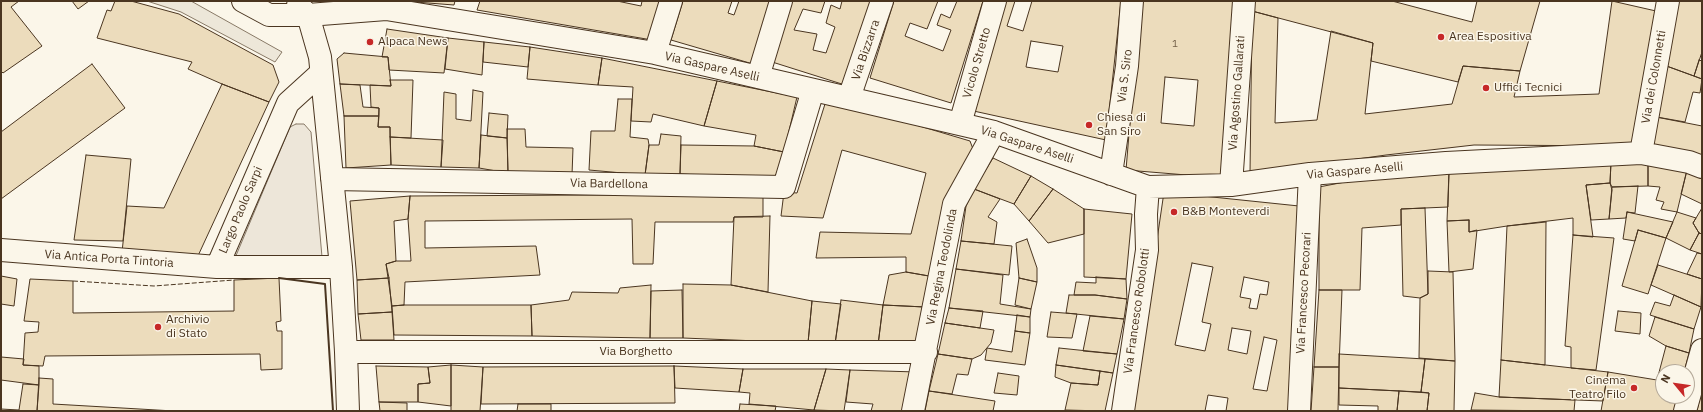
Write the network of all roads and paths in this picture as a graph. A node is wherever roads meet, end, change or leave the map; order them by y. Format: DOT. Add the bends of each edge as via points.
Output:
graph roads {
  1 [pos="243,1"];
  2 [pos="671,1"];
  3 [pos="781,1"];
  4 [pos="882,1"];
  5 [pos="995,1"];
  6 [pos="1132,1"];
  7 [pos="1244,1"];
  8 [pos="1668,1"];
  9 [pos="301,8"];
  10 [pos="655,53"];
  11 [pos="322,73"];
  12 [pos="758,77"];
  13 [pos="813,90"];
  14 [pos="849,98"];
  15 [pos="960,124"];
  16 [pos="994,132"];
  17 [pos="1641,153"];
  18 [pos="1702,167"];
  19 [pos="1111,174"];
  20 [pos="1310,174"];
  21 [pos="332,178"];
  22 [pos="1231,185"];
  23 [pos="1148,187"];
  24 [pos="1,250"];
  25 [pos="217,267"];
  26 [pos="341,267"];
  27 [pos="1702,350"];
  28 [pos="346,352"];
  29 [pos="926,352"];
  30 [pos="348,411"];
  31 [pos="913,411"];
  32 [pos="1123,411"];
  33 [pos="1298,411"];
  34 [pos="1685,411"];
  1 -- 9 [label="street, Via Gaspare Aselli" via="269,15"];
  2 -- 10 [label="street"];
  3 -- 12 [label="street"];
  4 -- 14 [label="street, Via Bizzarra"];
  5 -- 15 [label="street, Vicolo Stretto"];
  6 -- 19 [label="street, Via S. Siro" via="1127,66"];
  7 -- 22 [label="street, Via Agostino Gallarati"];
  8 -- 17 [label="street, Via dei Colonnetti"];
  9 -- 10 [label="street, Via Gaspare Aselli" via="386,10"];
  9 -- 11 [label="street" via="320,57"];
  10 -- 12 [label="street, Via Gaspare Aselli"];
  11 -- 21 [label="street"];
  11 -- 25 [label="street, Largo Paolo Sarpi" via="288,103"];
  12 -- 13 [label="street, Via Gaspare Aselli"];
  13 -- 14 [label="street, Via Gaspare Aselli"];
  13 -- 21 [label="street, Via Bardellona" via="784,187"];
  14 -- 15 [label="street, Via Gaspare Aselli"];
  15 -- 16 [label="street, Via Gaspare Aselli"];
  16 -- 19 [label="street, Via Gaspare Aselli"];
  16 -- 29 [label="street, Via Regina Teodolinda" via="954,204"];
  17 -- 18 [label="street, Via Gaspare Aselli"];
  17 -- 20 [label="street, Via Gaspare Aselli" via="1446,163"];
  19 -- 23 [label="street, Via Gaspare Aselli"];
  20 -- 22 [label="street, Via Gaspare Aselli"];
  20 -- 33 [label="street, Via Francesco Pecorari"];
  21 -- 26 [label="street"];
  22 -- 23 [label="street, Via Gaspare Aselli"];
  23 -- 32 [label="street, Via Francesco Robolotti" via="1147,250"];
  24 -- 25 [label="street, Via Antica Porta Tintoria"];
  25 -- 26 [label="street, Largo Paolo Sarpi"];
  26 -- 28 [label="street"];
  27 -- 34 [label="street"];
  28 -- 29 [label="street, Via Borghetto"];
  28 -- 30 [label="street"];
  29 -- 31 [label="street, Via Regina Teodolinda"];
}
